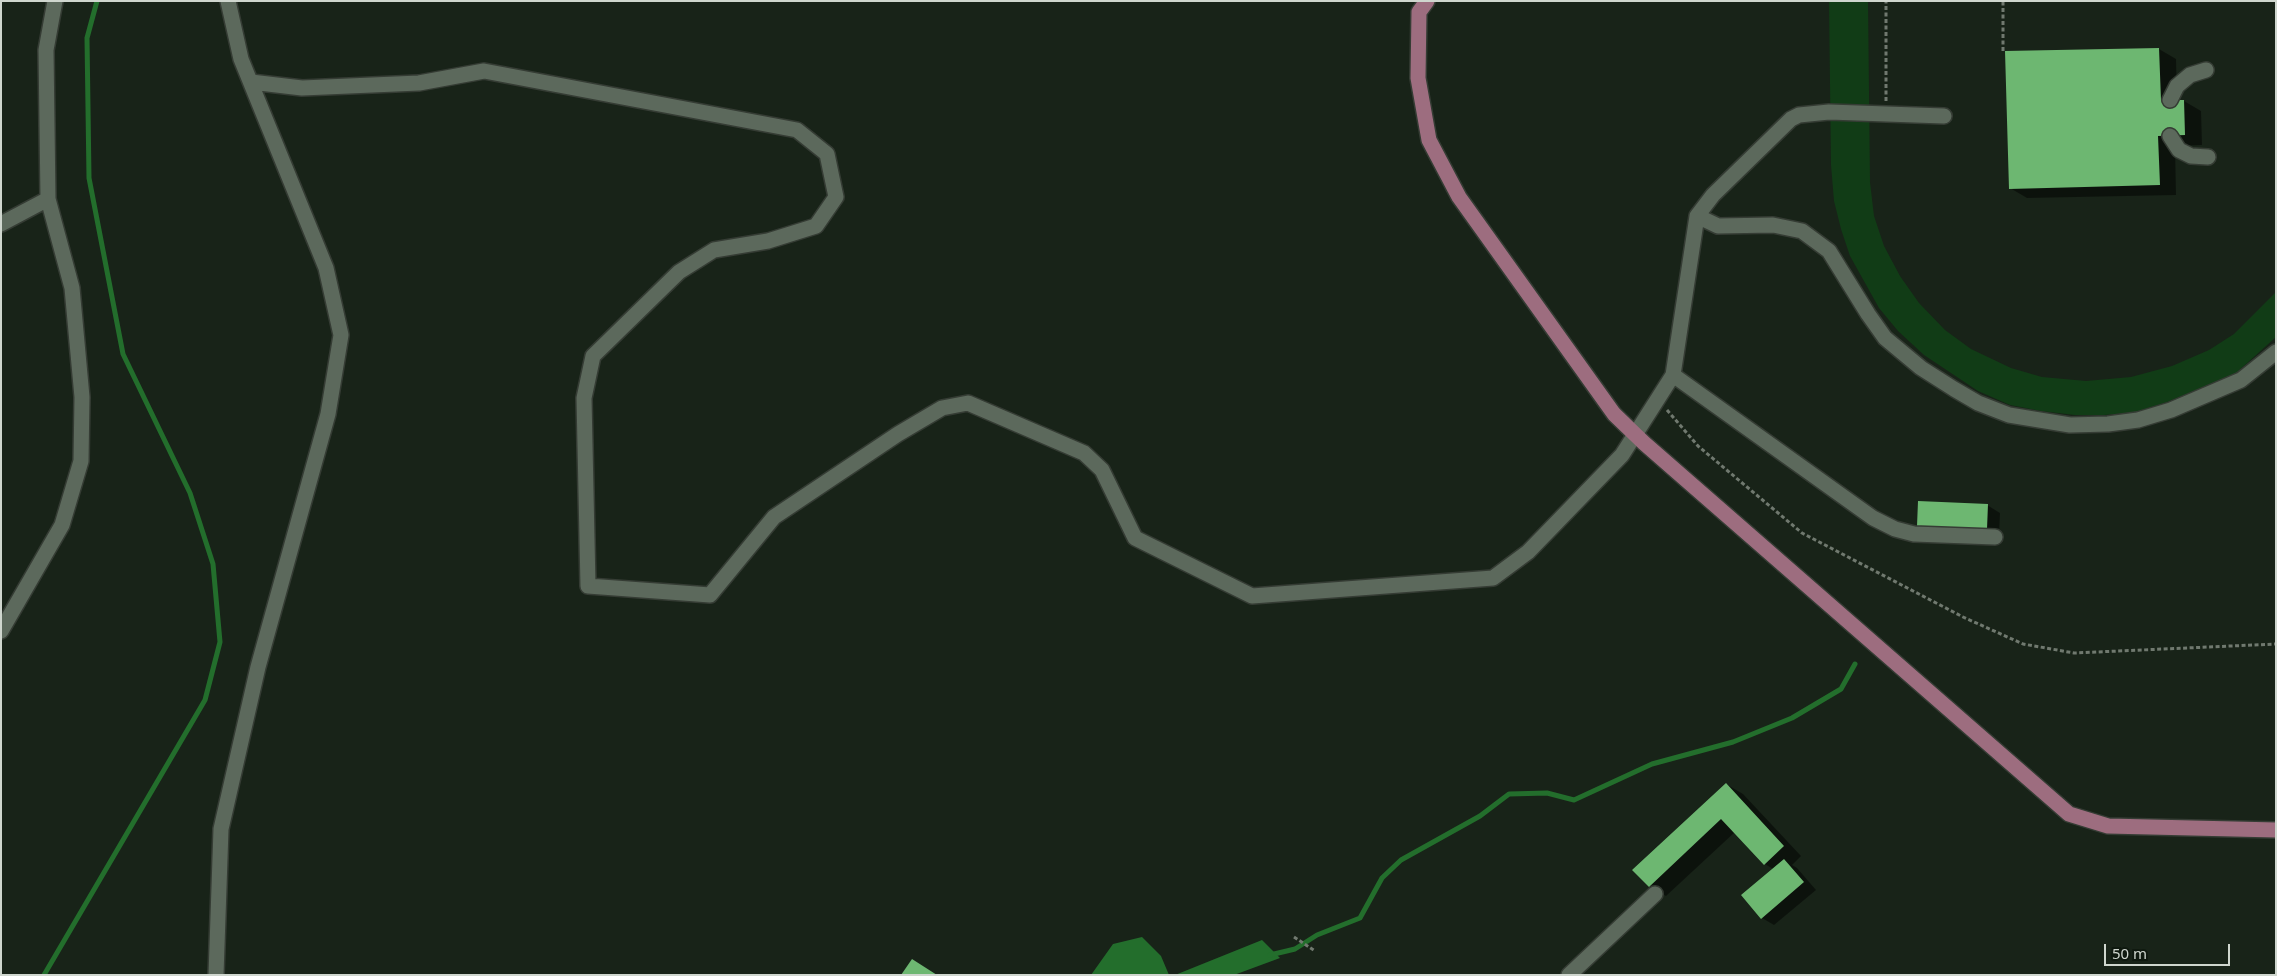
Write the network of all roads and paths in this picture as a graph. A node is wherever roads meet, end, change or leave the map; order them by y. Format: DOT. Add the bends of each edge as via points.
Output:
graph roads {
  1 [pos="55,1"];
  2 [pos="228,1"];
  3 [pos="1427,1"];
  4 [pos="1886,1"];
  5 [pos="2003,1"];
  6 [pos="2002,52"];
  7 [pos="2206,70"];
  8 [pos="251,82"];
  9 [pos="2170,100"];
  10 [pos="1886,114"];
  11 [pos="1944,116"];
  12 [pos="2170,136"];
  13 [pos="2208,157"];
  14 [pos="48,199"];
  15 [pos="1697,216"];
  16 [pos="1,224"];
  17 [pos="2276,352"];
  18 [pos="1673,375"];
  19 [pos="1658,400"];
  20 [pos="1635,435"];
  21 [pos="1995,537"];
  22 [pos="1,631"];
  23 [pos="2276,644"];
  24 [pos="2276,830"];
  25 [pos="1655,894"];
  26 [pos="1294,937"];
  27 [pos="1315,951"];
  28 [pos="216,975"];
  29 [pos="1569,975"];
  1 -- 14 [label="street" via="46,50"];
  2 -- 8 [label="street" via="241,59"];
  3 -- 20 [label="main road" via="1419,12 1418,78 1429,140 1459,197 1614,414"];
  4 -- 10 [label="path"];
  5 -- 6 [label="path"];
  7 -- 9 [label="street" via="2190,75 2177,86"];
  8 -- 20 [label="street" via="302,88 419,83 484,71 797,130 827,154 836,197 816,226 768,241 714,250 679,272 593,356 584,398 588,586 710,594 774,518 934,412 968,402 1084,453 1102,470 1135,538 1252,596 1493,578 1528,552 1622,455"];
  8 -- 28 [label="street" via="326,268 341,334 328,414 258,668 222,829"];
  10 -- 11 [label="street"];
  10 -- 15 [label="street" via="1810,113 1791,119 1713,195"];
  12 -- 13 [label="street" via="2179,150 2191,156"];
  14 -- 16 [label="street"];
  14 -- 22 [label="street" via="72,288 82,397 81,461 62,524"];
  15 -- 17 [label="street" via="1718,226 1773,225 1802,231 1830,251 1885,338 1921,368 1954,389 1978,404 2009,416 2070,425 2138,420 2171,410 2241,380"];
  15 -- 18 [label="street"];
  18 -- 19 [label="street"];
  18 -- 21 [label="street" via="1873,518 1914,534"];
  19 -- 20 [label="street"];
  19 -- 23 [label="path" via="1698,446 1802,533 1963,617 2023,644 2074,653"];
  20 -- 24 [label="main road" via="2069,814 2108,826"];
  25 -- 29 [label="street"];
  26 -- 27 [label="path"];
}
